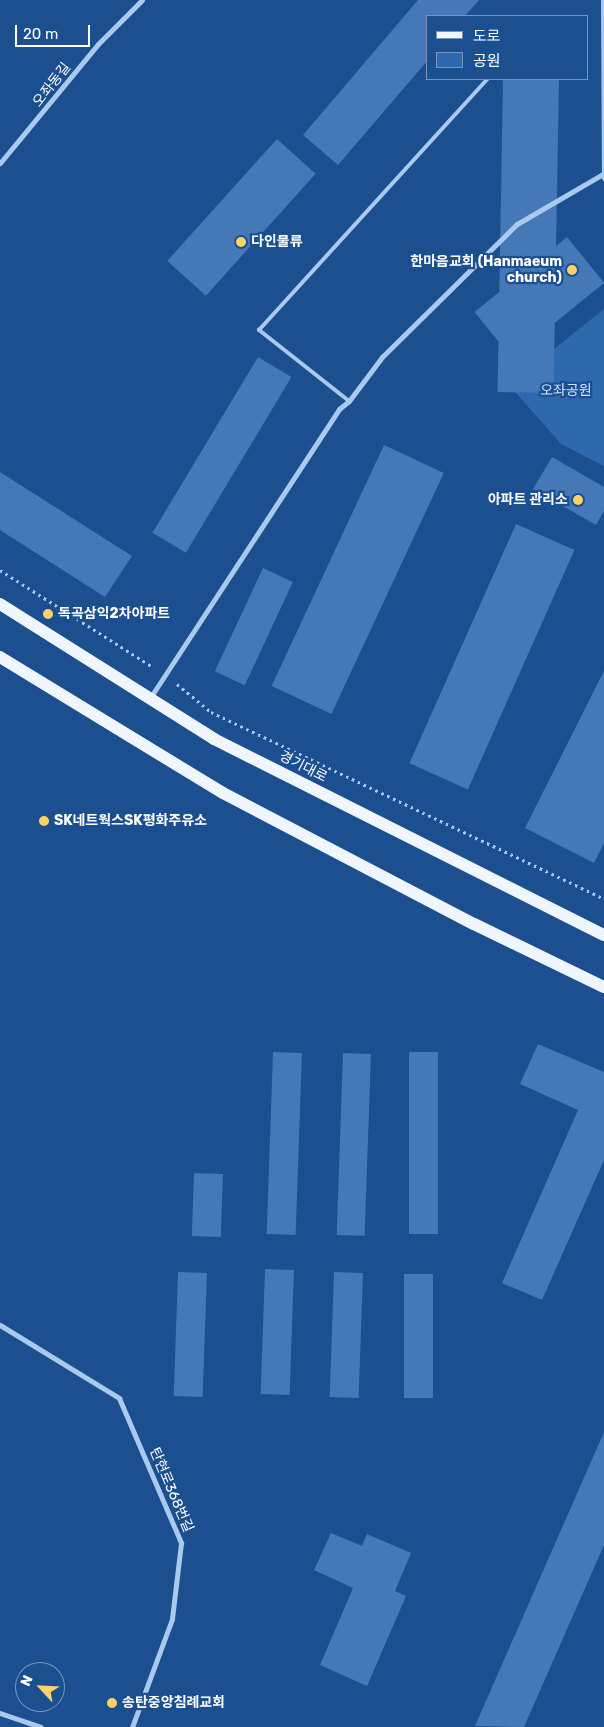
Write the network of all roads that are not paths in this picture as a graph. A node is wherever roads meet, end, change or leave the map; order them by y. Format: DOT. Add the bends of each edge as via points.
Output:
graph roads {
  1 [pos="142,0"];
  2 [pos="603,0"];
  3 [pos="486,80"];
  4 [pos="0,163"];
  5 [pos="603,176"];
  6 [pos="349,401"];
  7 [pos="0,604"];
  8 [pos="0,657"];
  9 [pos="150,699"];
  10 [pos="604,935"];
  11 [pos="604,986"];
  12 [pos="0,1325"];
  13 [pos="0,1713"];
  14 [pos="41,1727"];
  15 [pos="132,1727"];
  1 -- 4 [label="street, 오좌동길" via="98,44"];
  2 -- 5 [label="street"];
  3 -- 6 [label="lane" via="259,330"];
  5 -- 6 [label="street" via="517,224 382,357"];
  6 -- 9 [label="street" via="339,409"];
  7 -- 9 [label="main road, 경기대로"];
  8 -- 11 [label="main road" via="222,793 474,924"];
  9 -- 10 [label="main road, 경기대로" via="214,739"];
  12 -- 15 [label="street, 탄현로368번길" via="118,1398 181,1543 172,1619"];
  13 -- 14 [label="street"];
}
